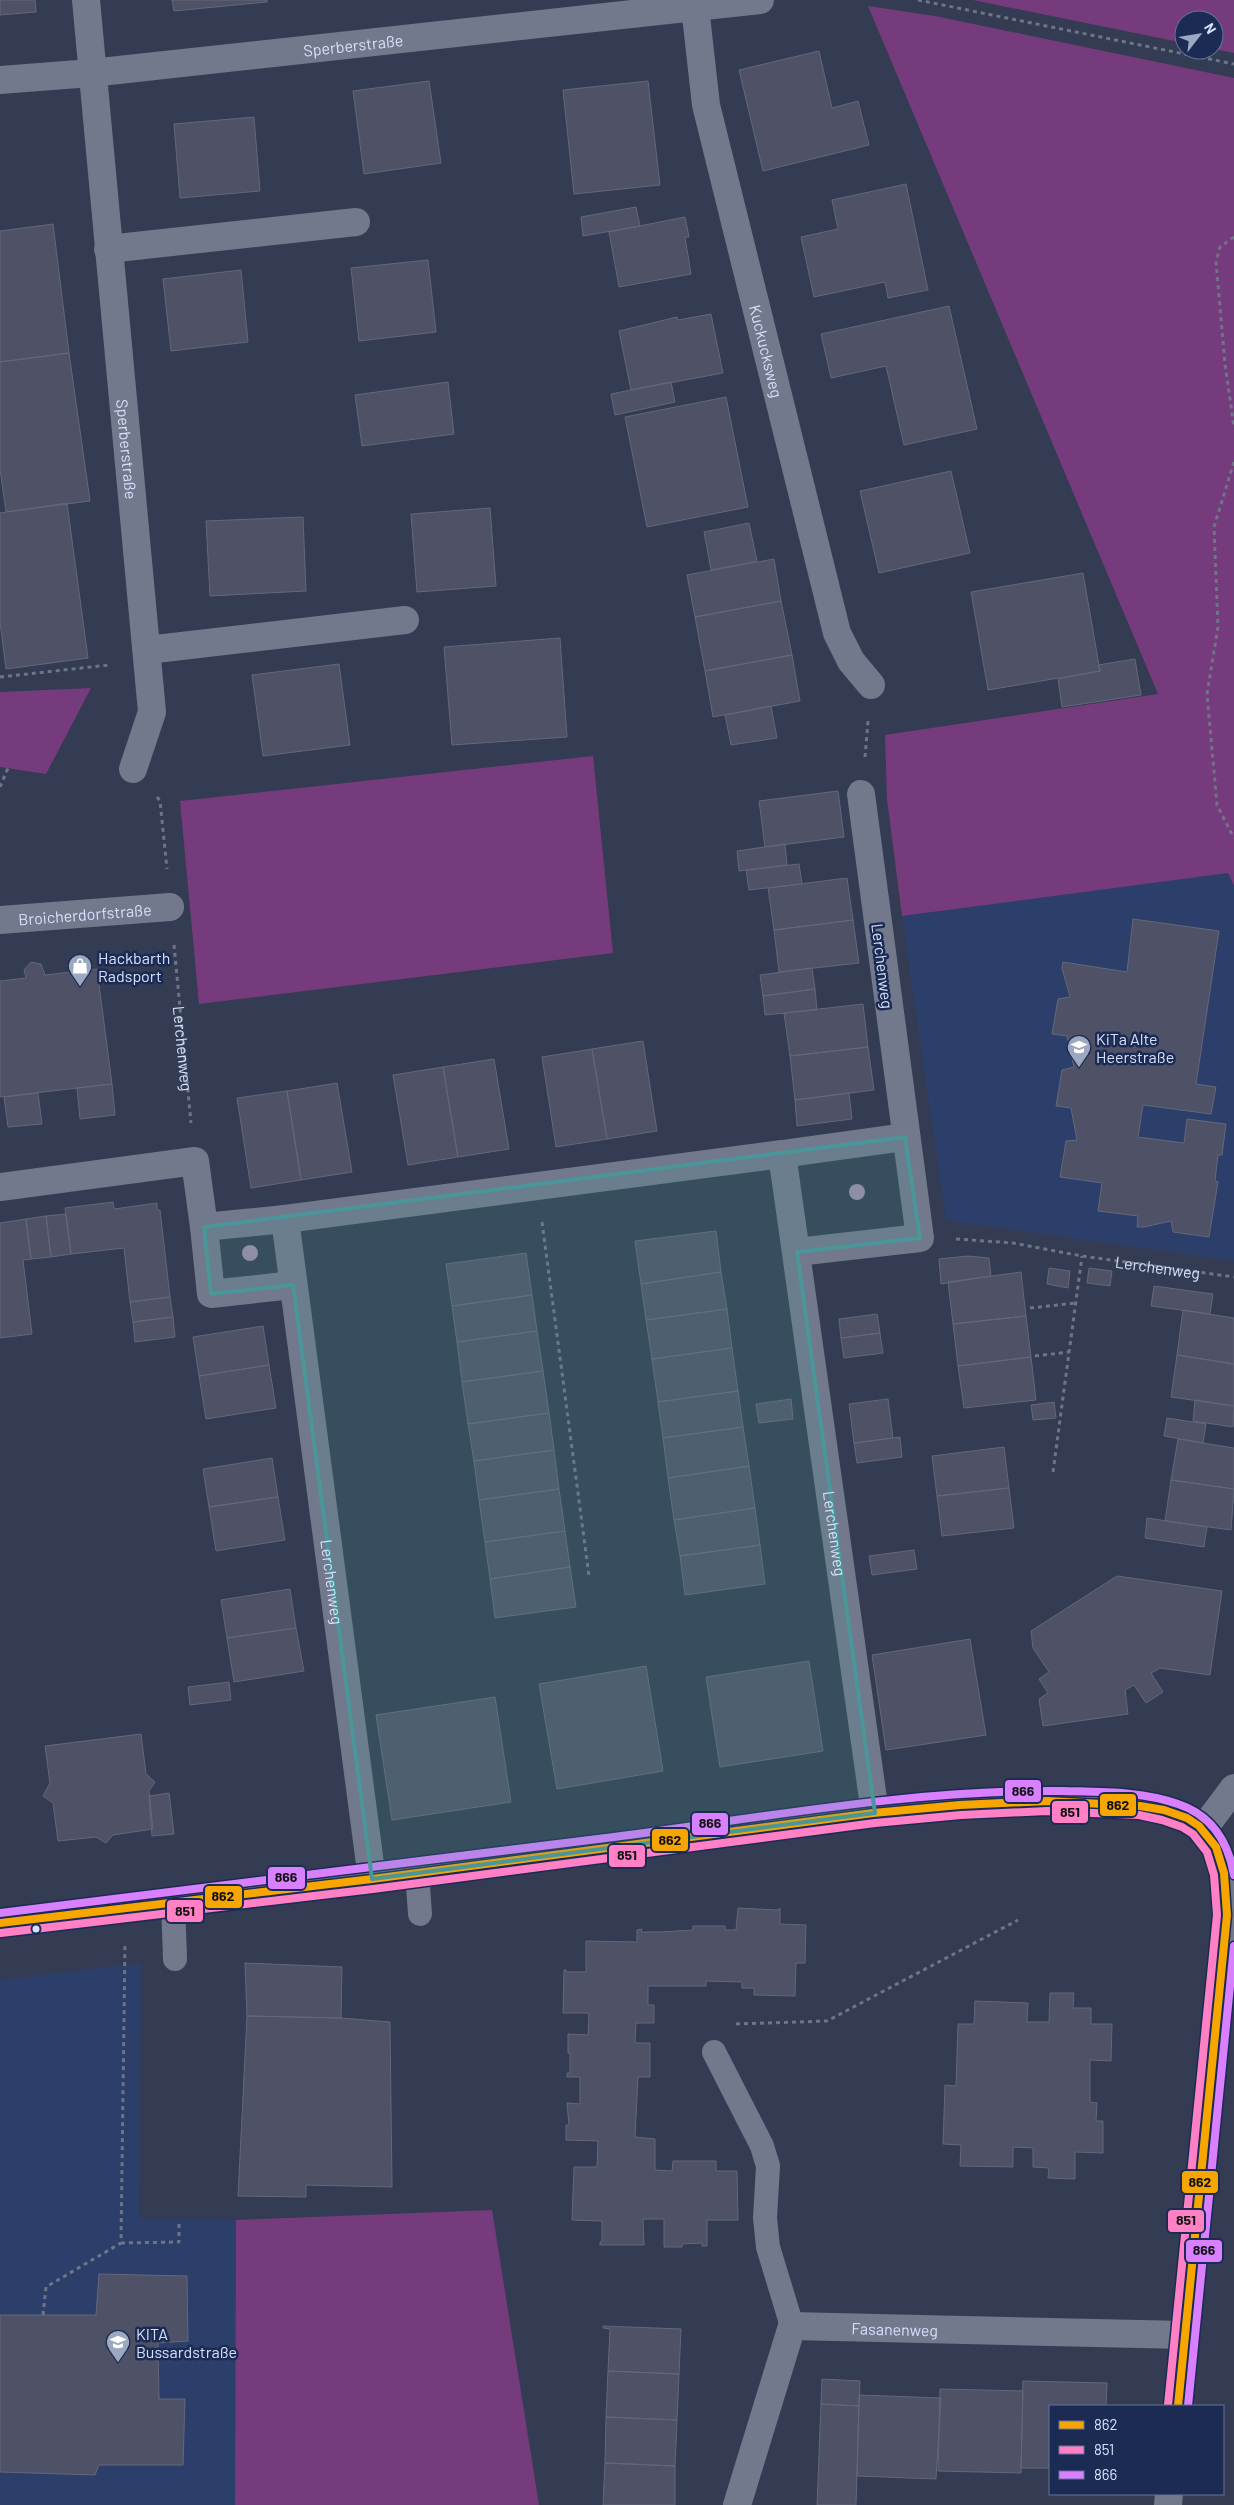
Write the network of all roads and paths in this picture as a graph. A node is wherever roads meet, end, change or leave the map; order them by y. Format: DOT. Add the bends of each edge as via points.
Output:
graph roads {
  1 [pos="86,0"];
  2 [pos="760,0"];
  3 [pos="918,0"];
  4 [pos="615,7"];
  5 [pos="695,7"];
  6 [pos="1234,64"];
  7 [pos="91,73"];
  8 [pos="0,80"];
  9 [pos="356,222"];
  10 [pos="1234,237"];
  11 [pos="108,249"];
  12 [pos="1234,427"];
  13 [pos="1234,462"];
  14 [pos="405,620"];
  15 [pos="147,656"];
  16 [pos="0,677"];
  17 [pos="870,685"];
  18 [pos="8,768"];
  19 [pos="133,769"];
  20 [pos="0,787"];
  21 [pos="862,794"];
  22 [pos="1234,838"];
  23 [pos="170,907"];
  24 [pos="0,920"];
  25 [pos="906,1137"];
  26 [pos="782,1154"];
  27 [pos="195,1161"];
  28 [pos="537,1186"];
  29 [pos="0,1187"];
  30 [pos="285,1219"];
  31 [pos="204,1227"];
  32 [pos="920,1238"];
  33 [pos="797,1252"];
  34 [pos="1082,1256"];
  35 [pos="1234,1277"];
  36 [pos="293,1286"];
  37 [pos="1076,1303"];
  38 [pos="1030,1308"];
  39 [pos="1069,1352"];
  40 [pos="1035,1356"];
  41 [pos="1053,1472"];
  42 [pos="589,1576"];
  43 [pos="1234,1788"];
  44 [pos="875,1813"];
  45 [pos="1204,1828"];
  46 [pos="417,1872"];
  47 [pos="372,1879"];
  48 [pos="173,1901"];
  49 [pos="125,1906"];
  50 [pos="420,1914"];
  51 [pos="1018,1920"];
  52 [pos="0,1923"];
  53 [pos="175,1959"];
  54 [pos="714,2052"];
  55 [pos="178,2220"];
  56 [pos="121,2244"];
  57 [pos="43,2315"];
  58 [pos="792,2326"];
  59 [pos="1185,2335"];
  60 [pos="1178,2405"];
  61 [pos="737,2505"];
  1 -- 7 [label="street, Sperberstraße"];
  2 -- 5 [label="street, Sperberstraße"];
  3 -- 6 [label="path"];
  4 -- 5 [label="street, Sperberstraße"];
  4 -- 7 [label="street, Sperberstraße"];
  5 -- 17 [label="street, Kuckucksweg" via="706,105 837,633 851,661"];
  7 -- 8 [label="street, Sperberstraße"];
  7 -- 11 [label="street, Sperberstraße"];
  9 -- 11 [label="street"];
  10 -- 12 [label="path" via="1220,248 1216,262"];
  11 -- 15 [label="street, Sperberstraße"];
  13 -- 22 [label="path" via="1214,527 1218,627 1207,694 1217,805"];
  14 -- 15 [label="street"];
  15 -- 16 [label="path"];
  15 -- 19 [label="street, Sperberstraße" via="152,712"];
  17 -- 21 [label="path"];
  18 -- 20 [label="path"];
  19 -- 23 [label="path, Lerchenweg" via="160,801"];
  21 -- 25 [label="street, Lerchenweg"];
  23 -- 24 [label="street, Broicherdorfstraße"];
  23 -- 27 [label="path, Lerchenweg"];
  25 -- 26 [label="street"];
  25 -- 32 [label="street, Lerchenweg"];
  26 -- 28 [label="street"];
  26 -- 33 [label="street, Lerchenweg"];
  27 -- 29 [label="street"];
  27 -- 31 [label="street"];
  28 -- 30 [label="street"];
  28 -- 42 [label="path"];
  30 -- 31 [label="street"];
  30 -- 36 [label="street, Lerchenweg"];
  31 -- 36 [label="street" via="211,1294"];
  32 -- 33 [label="street"];
  32 -- 34 [label="path, Lerchenweg" via="1013,1243"];
  33 -- 44 [label="street, Lerchenweg"];
  34 -- 35 [label="path, Lerchenweg"];
  34 -- 37 [label="path"];
  36 -- 47 [label="street, Lerchenweg"];
  37 -- 38 [label="path"];
  37 -- 39 [label="path"];
  39 -- 40 [label="path"];
  39 -- 41 [label="path"];
  43 -- 45 [label="street"];
  44 -- 45 [label="street" via="979,1803 1060,1801 1133,1805 1168,1811"];
  44 -- 46 [label="street"];
  45 -- 59 [label="street" via="1223,1863 1226,1915"];
  46 -- 47 [label="street"];
  46 -- 50 [label="lane"];
  47 -- 48 [label="street"];
  48 -- 49 [label="street"];
  48 -- 53 [label="lane"];
  49 -- 52 [label="street"];
  49 -- 56 [label="path"];
  51 -- 54 [label="path" via="827,2021 716,2024"];
  54 -- 58 [label="lane" via="762,2146 768,2166 768,2247"];
  55 -- 56 [label="path" via="179,2242"];
  56 -- 57 [label="path" via="46,2287"];
  58 -- 59 [label="street, Fasanenweg"];
  58 -- 61 [label="street"];
  59 -- 60 [label="street"];
}
